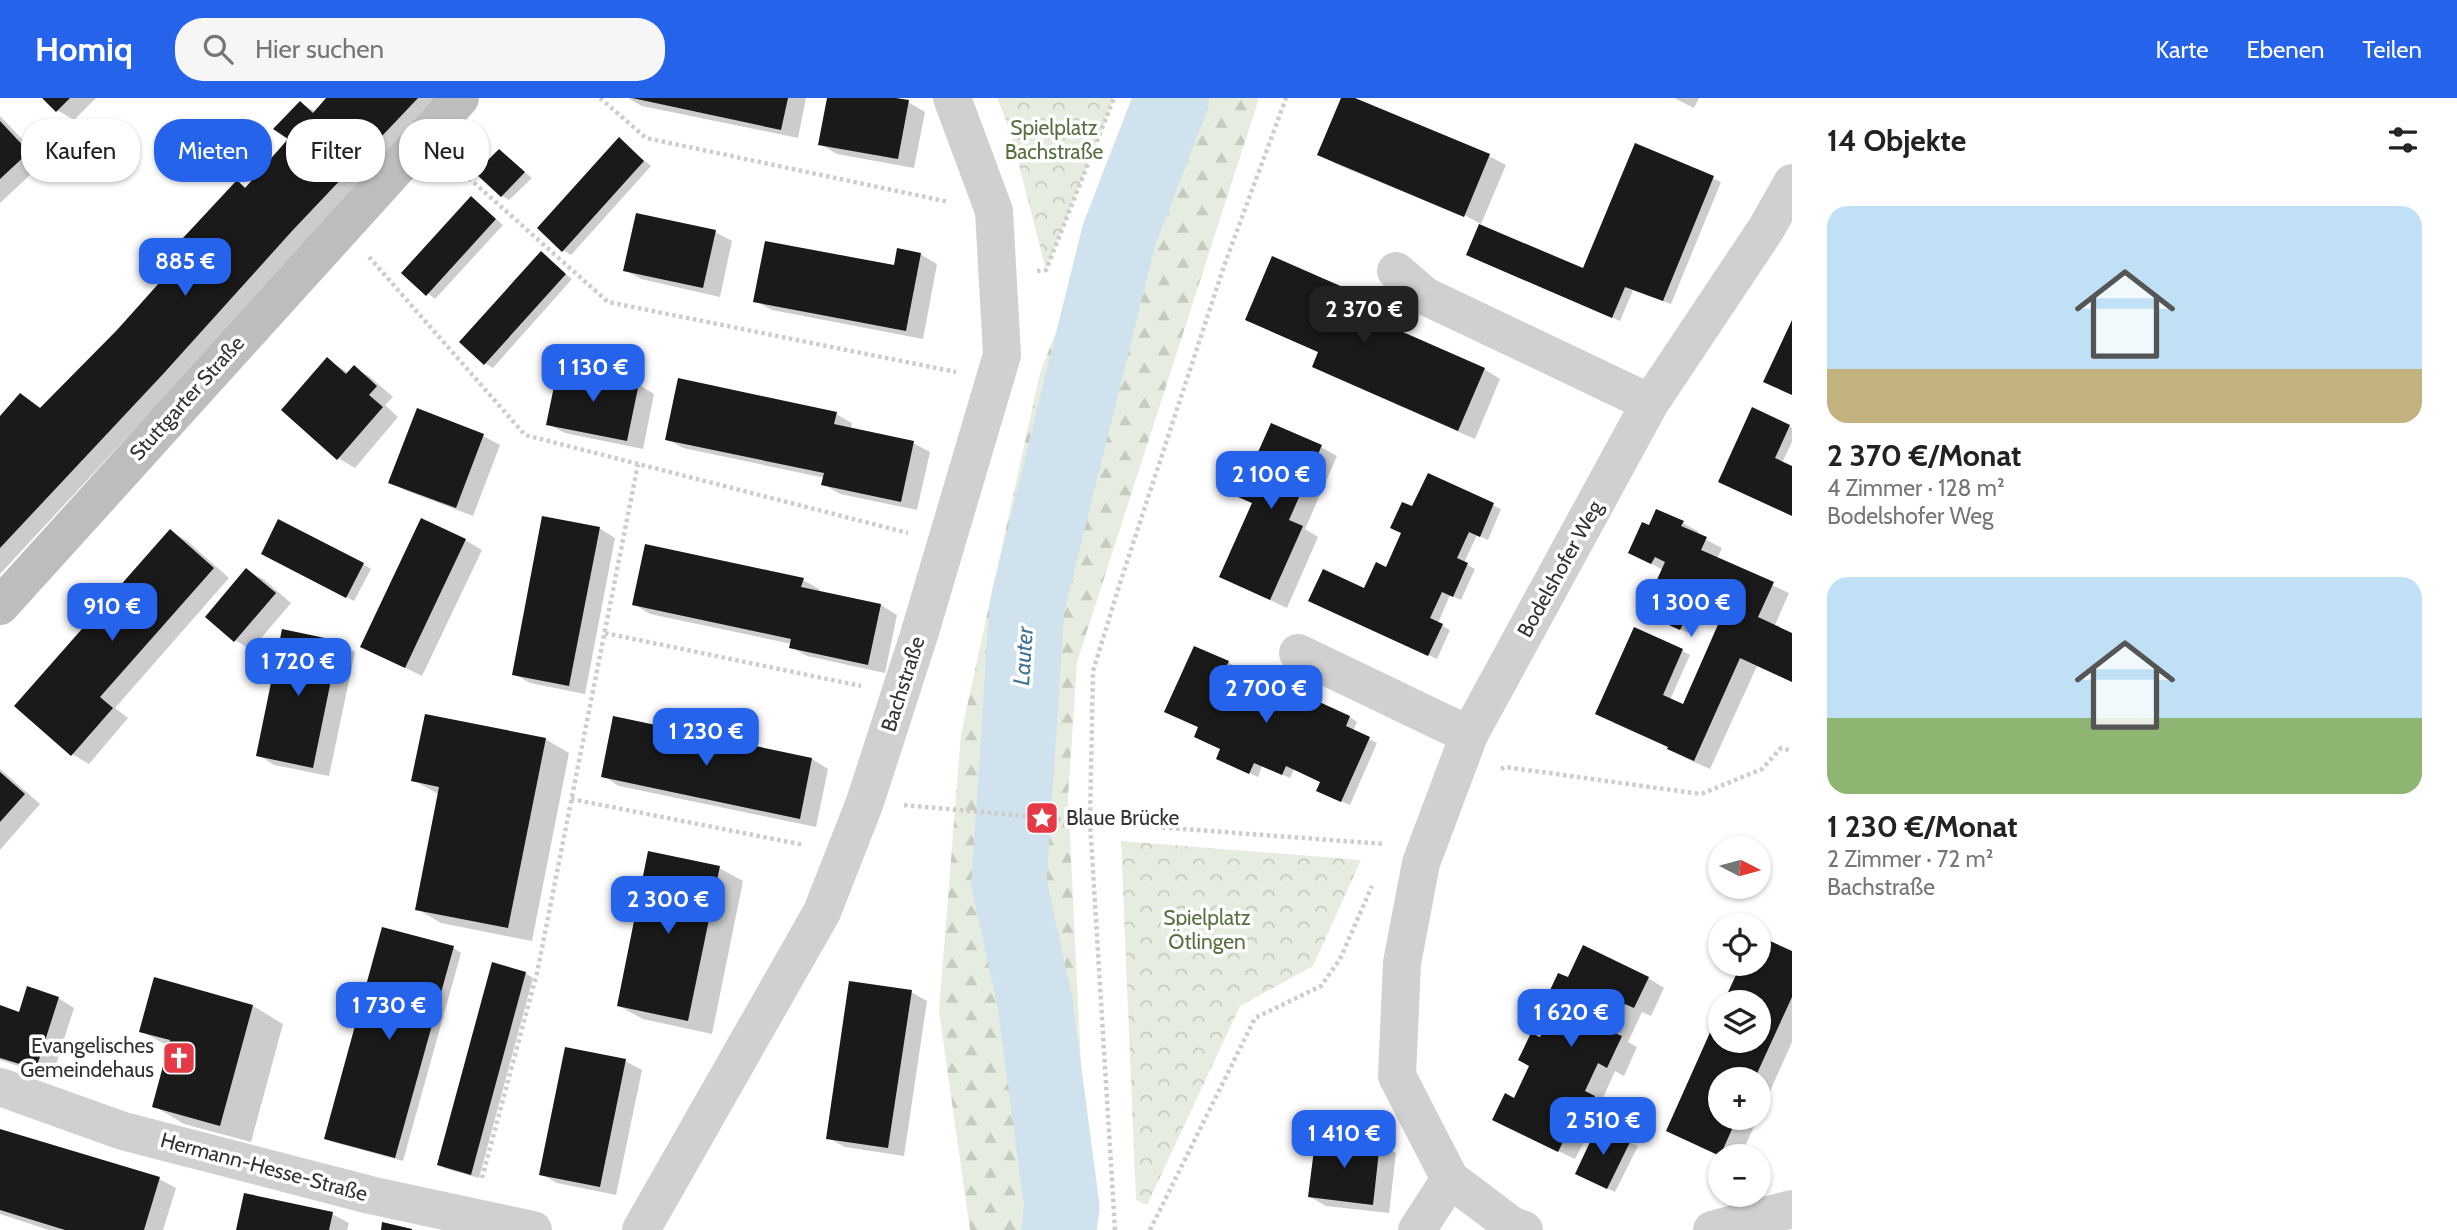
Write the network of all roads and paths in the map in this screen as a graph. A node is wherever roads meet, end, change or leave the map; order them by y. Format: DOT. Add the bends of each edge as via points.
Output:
graph roads {
  1 [pos="460,98"];
  2 [pos="600,98"];
  3 [pos="952,98"];
  4 [pos="1114,98"];
  5 [pos="1286,98"];
  6 [pos="441,119"];
  7 [pos="399,166"];
  8 [pos="473,182"];
  9 [pos="1792,183"];
  10 [pos="994,211"];
  11 [pos="343,228"];
  12 [pos="1396,271"];
  13 [pos="998,276"];
  14 [pos="995,380"];
  15 [pos="1650,403"];
  16 [pos="638,464"];
  17 [pos="947,543"];
  18 [pos="0,606"];
  19 [pos="605,633"];
  20 [pos="1298,653"];
  21 [pos="900,694"];
  22 [pos="1469,735"];
  23 [pos="1792,751"];
  24 [pos="1444,798"];
  25 [pos="571,799"];
  26 [pos="948,809"];
  27 [pos="1090,822"];
  28 [pos="845,853"];
  29 [pos="1424,855"];
  30 [pos="0,1087"];
  31 [pos="1450,1179"];
  32 [pos="1792,1209"];
  33 [pos="471,1217"];
  34 [pos="633,1228"];
  35 [pos="533,1230"];
  36 [pos="1115,1230"];
  37 [pos="1150,1230"];
  38 [pos="1417,1230"];
  39 [pos="1524,1230"];
  40 [pos="1712,1230"];
  1 -- 6 [label="main road, Stuttgarter Straße"];
  2 -- 10 [label="path" via="646,138"];
  3 -- 10 [label="street, Bachstraße"];
  4 -- 13 [label="path" via="1046,270"];
  5 -- 27 [label="path" via="1220,279 1093,671"];
  7 -- 11 [label="main road, Stuttgarter Straße"];
  8 -- 14 [label="path" via="608,302"];
  9 -- 15 [label="street, Bodelshofer Weg"];
  10 -- 13 [label="street, Bachstraße"];
  11 -- 16 [label="path" via="525,435"];
  11 -- 18 [label="main road, Stuttgarter Straße"];
  12 -- 15 [label="street" via="1425,296"];
  13 -- 14 [label="street, Bachstraße" via="1002,355"];
  14 -- 17 [label="street, Bachstraße"];
  15 -- 22 [label="street, Bodelshofer Weg"];
  16 -- 17 [label="path"];
  16 -- 19 [label="path"];
  17 -- 21 [label="street, Bachstraße"];
  19 -- 21 [label="path"];
  19 -- 25 [label="path"];
  20 -- 22 [label="street"];
  21 -- 28 [label="street, Bachstraße"];
  22 -- 24 [label="street, Bodelshofer Weg"];
  23 -- 24 [label="path" via="1781,748 1762,769 1701,794 1505,767"];
  24 -- 29 [label="street, Bodelshofer Weg"];
  25 -- 28 [label="path"];
  25 -- 33 [label="path" via="537,973"];
  26 -- 27 [label="path"];
  27 -- 29 [label="path"];
  27 -- 36 [label="path"];
  28 -- 34 [label="street, Bachstraße" via="822,912"];
  29 -- 31 [label="street, Bodelshofer Weg" via="1402,963 1397,1076"];
  29 -- 37 [label="path" via="1380,868 1340,959 1321,986 1255,1018"];
  30 -- 33 [label="street, Hermann-Hesse-Straße" via="123,1131"];
  31 -- 38 [label="street"];
  31 -- 39 [label="street, Bodelshofer Weg"];
  32 -- 40 [label="street"];
  33 -- 35 [label="street, Hermann-Hesse-Straße"];
}
